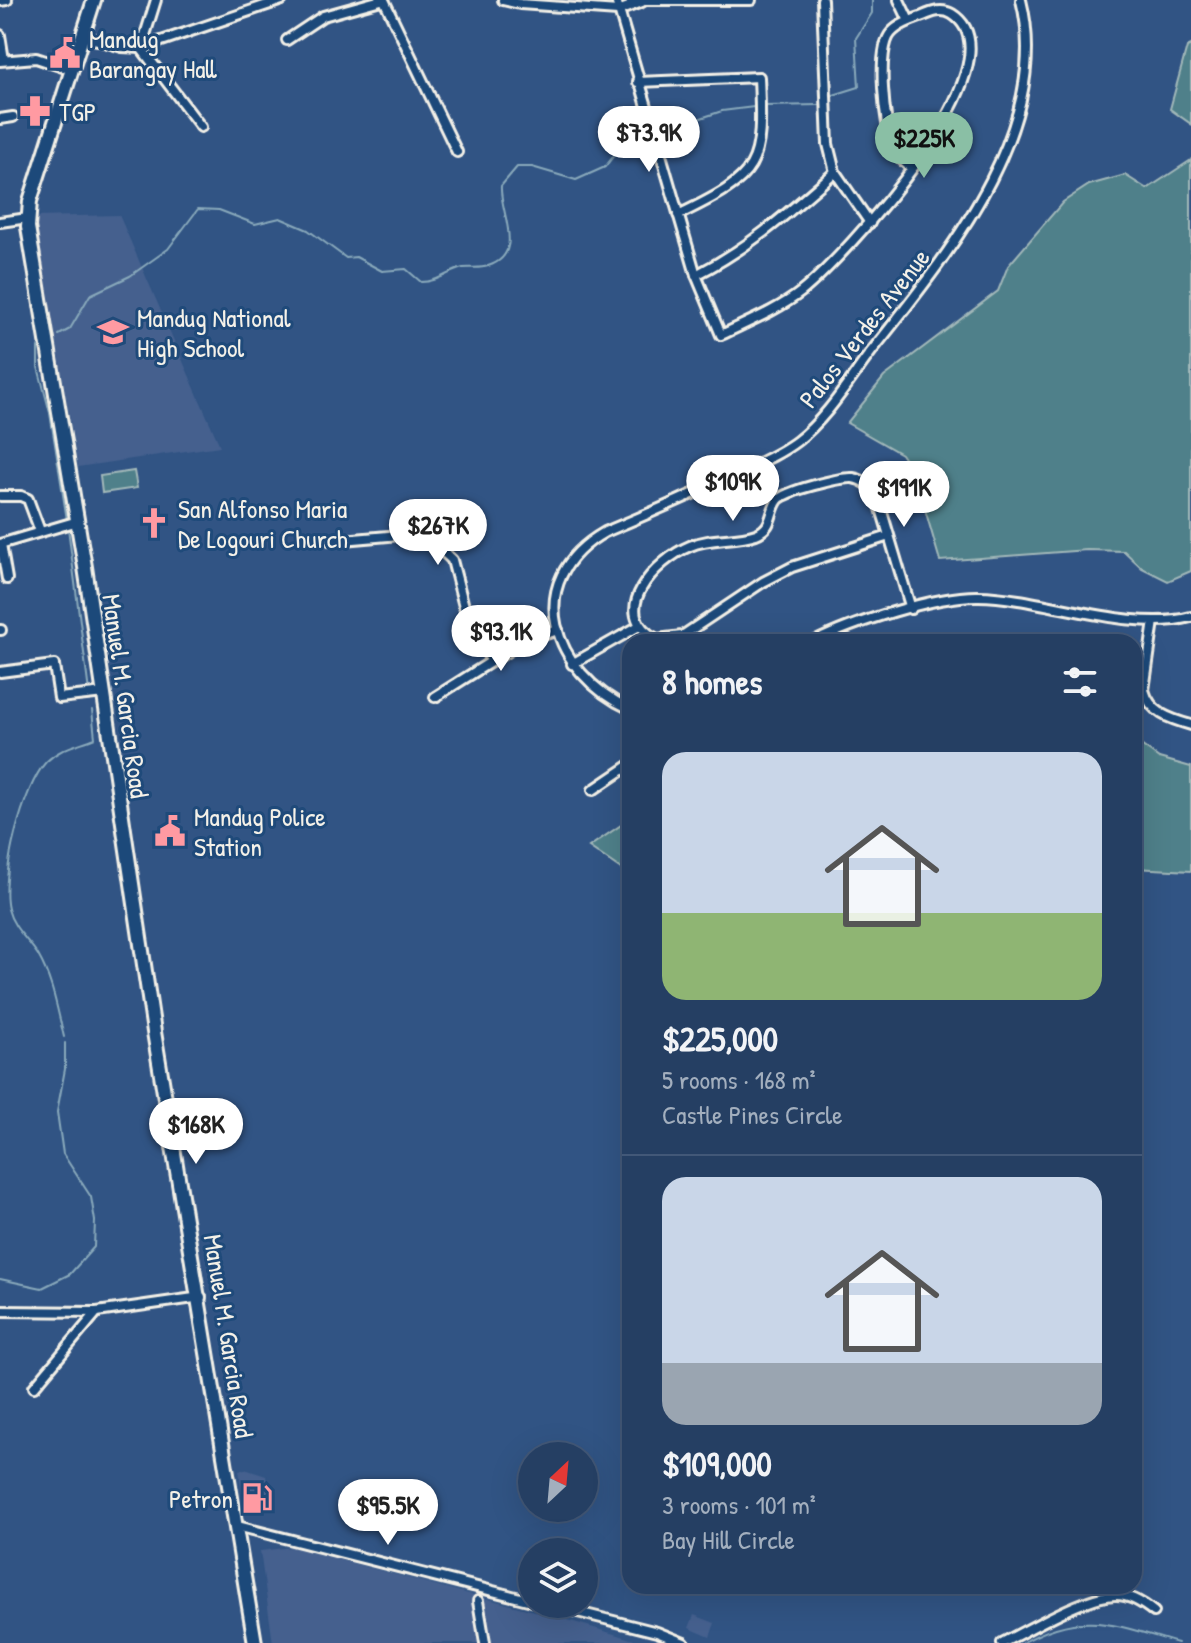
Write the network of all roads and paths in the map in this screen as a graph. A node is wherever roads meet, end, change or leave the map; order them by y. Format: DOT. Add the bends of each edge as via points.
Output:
graph roads {
  1 [pos="7,0"];
  2 [pos="94,0"];
  3 [pos="156,0"];
  4 [pos="282,0"];
  5 [pos="383,0"];
  6 [pos="503,0"];
  7 [pos="616,0"];
  8 [pos="630,0"];
  9 [pos="751,0"];
  10 [pos="822,0"];
  11 [pos="899,0"];
  12 [pos="1021,0"];
  13 [pos="0,1"];
  14 [pos="642,2"];
  15 [pos="618,11"];
  16 [pos="909,21"];
  17 [pos="0,35"];
  18 [pos="83,36"];
  19 [pos="287,40"];
  20 [pos="141,48"];
  21 [pos="2,60"];
  22 [pos="72,70"];
  23 [pos="638,82"];
  24 [pos="13,117"];
  25 [pos="0,119"];
  26 [pos="201,127"];
  27 [pos="457,152"];
  28 [pos="912,169"];
  29 [pos="835,172"];
  30 [pos="678,215"];
  31 [pos="28,218"];
  32 [pos="0,222"];
  33 [pos="870,223"];
  34 [pos="696,275"];
  35 [pos="0,496"];
  36 [pos="78,521"];
  37 [pos="40,531"];
  38 [pos="889,536"];
  39 [pos="331,541"];
  40 [pos="1,544"];
  41 [pos="7,579"];
  42 [pos="911,609"];
  43 [pos="1191,617"];
  44 [pos="1154,621"];
  45 [pos="639,626"];
  46 [pos="558,630"];
  47 [pos="625,634"];
  48 [pos="650,634"];
  49 [pos="685,634"];
  50 [pos="832,634"];
  51 [pos="622,636"];
  52 [pos="491,660"];
  53 [pos="572,664"];
  54 [pos="0,672"];
  55 [pos="104,693"];
  56 [pos="435,697"];
  57 [pos="622,704"];
  58 [pos="1191,725"];
  59 [pos="622,770"];
  60 [pos="593,790"];
  61 [pos="201,1297"];
  62 [pos="0,1311"];
  63 [pos="97,1312"];
  64 [pos="34,1387"];
  65 [pos="237,1526"];
  66 [pos="518,1597"];
  67 [pos="478,1601"];
  68 [pos="1154,1612"];
  69 [pos="598,1617"];
  70 [pos="255,1643"];
  71 [pos="485,1643"];
  72 [pos="684,1643"];
  73 [pos="1002,1643"];
  1 -- 13 [label="street"];
  2 -- 18 [label="main road, Manuel M. Garcia Road"];
  3 -- 20 [label="street"];
  4 -- 20 [label="street"];
  5 -- 19 [label="street" via="323,16"];
  5 -- 27 [label="street"];
  6 -- 15 [label="street"];
  7 -- 15 [label="street"];
  8 -- 14 [label="street"];
  9 -- 14 [label="street"];
  10 -- 29 [label="street" via="826,125"];
  11 -- 16 [label="street"];
  12 -- 46 [label="street, Palos Verdes Avenue" via="1027,50 1013,128 953,247 800,439 768,459 605,532 576,553 556,588"];
  14 -- 15 [label="street"];
  15 -- 23 [label="street"];
  16 -- 28 [label="street" via="891,33 883,61 890,139"];
  16 -- 28 [label="street" via="936,11 954,15 966,35 968,57 959,96"];
  17 -- 21 [label="street"];
  18 -- 20 [label="street"];
  18 -- 22 [label="main road, Manuel M. Garcia Road"];
  20 -- 26 [label="street"];
  21 -- 22 [label="street" via="36,58"];
  22 -- 31 [label="main road, Manuel M. Garcia Road"];
  23 -- 30 [label="street"];
  23 -- 30 [label="street" via="759,77 762,136 754,161 732,185"];
  24 -- 25 [label="street"];
  28 -- 33 [label="street"];
  29 -- 33 [label="street"];
  29 -- 34 [label="street" via="763,236"];
  30 -- 34 [label="street"];
  31 -- 32 [label="street"];
  31 -- 36 [label="main road, Manuel M. Garcia Road"];
  33 -- 34 [label="street" via="801,292 721,335"];
  35 -- 37 [label="street" via="28,499"];
  36 -- 37 [label="street"];
  36 -- 55 [label="main road, Manuel M. Garcia Road"];
  37 -- 40 [label="street"];
  38 -- 42 [label="street"];
  38 -- 45 [label="street" via="883,509 869,484 839,479 786,494 764,530 689,546 648,576 635,602"];
  38 -- 49 [label="street" via="775,575"];
  39 -- 52 [label="street" via="400,535 432,541 452,560 468,622"];
  40 -- 41 [label="street"];
  42 -- 44 [label="street" via="981,596"];
  42 -- 50 [label="street"];
  43 -- 44 [label="street"];
  44 -- 58 [label="street" via="1146,700 1170,719"];
  45 -- 47 [label="street"];
  45 -- 48 [label="street"];
  46 -- 52 [label="street"];
  46 -- 53 [label="street, Palos Verdes Avenue"];
  51 -- 53 [label="street"];
  52 -- 56 [label="street"];
  53 -- 57 [label="street, Palos Verdes Avenue" via="584,680"];
  54 -- 55 [label="street" via="54,665 59,698"];
  55 -- 61 [label="main road, Manuel M. Garcia Road" via="154,1032"];
  59 -- 60 [label="street"];
  61 -- 63 [label="street"];
  61 -- 65 [label="main road, Manuel M. Garcia Road"];
  62 -- 63 [label="street"];
  63 -- 64 [label="street"];
  65 -- 66 [label="street"];
  65 -- 70 [label="main road, Manuel M. Garcia Road"];
  67 -- 71 [label="street"];
  68 -- 73 [label="street" via="1114,1595 1037,1623"];
  69 -- 72 [label="street"];
}
